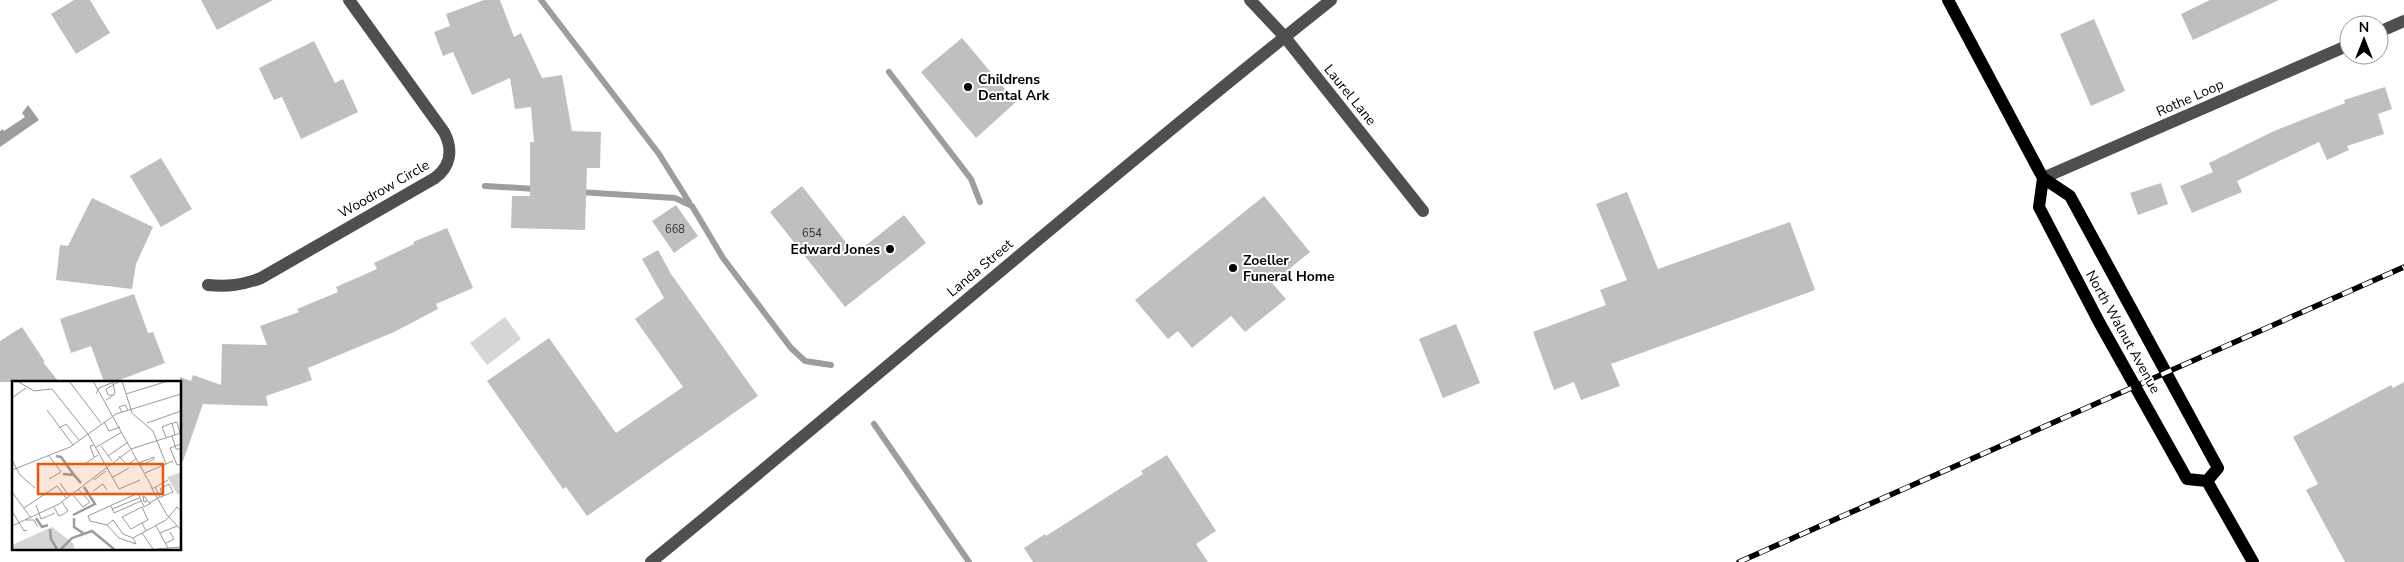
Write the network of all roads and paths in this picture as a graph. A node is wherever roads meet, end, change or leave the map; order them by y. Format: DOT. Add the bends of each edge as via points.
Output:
graph roads {
  1 [pos="349,0"];
  2 [pos="1250,0"];
  3 [pos="1331,0"];
  4 [pos="1948,0"];
  5 [pos="2404,21"];
  6 [pos="2389,28"];
  7 [pos="1284,36"];
  8 [pos="2339,49"];
  9 [pos="2043,178"];
  10 [pos="1423,211"];
  11 [pos="208,284"];
  12 [pos="2207,481"];
  13 [pos="651,562"];
  14 [pos="2253,562"];
  1 -- 11 [label="street, Woodrow Circle" via="444,132 450,148 446,166 435,178 261,278 226,287"];
  2 -- 7 [label="street, Laurel Lane"];
  3 -- 7 [label="street, Landa Street"];
  4 -- 9 [label="main road, North Walnut Avenue"];
  5 -- 6 [label="street"];
  7 -- 10 [label="street, Laurel Lane"];
  7 -- 13 [label="street, Landa Street"];
  8 -- 9 [label="street, Rothe Loop"];
  9 -- 12 [label="main road, North Walnut Avenue" via="2070,196 2218,468"];
  9 -- 12 [label="main road, North Walnut Avenue" via="2038,207 2099,322 2187,479"];
  12 -- 14 [label="main road"];
}
